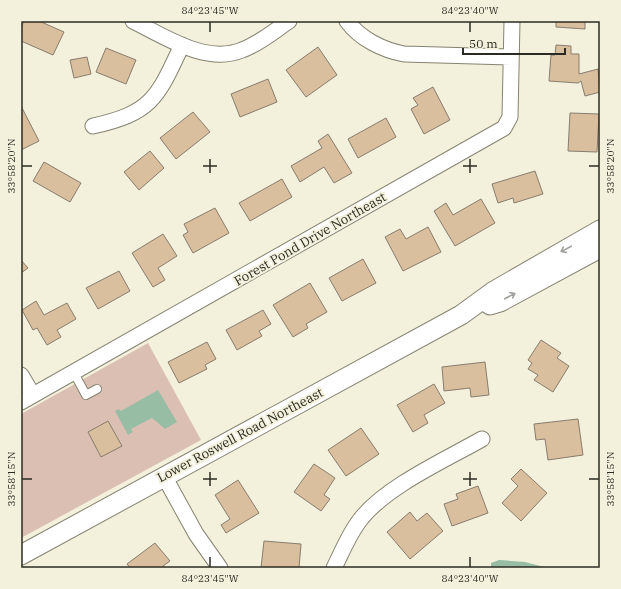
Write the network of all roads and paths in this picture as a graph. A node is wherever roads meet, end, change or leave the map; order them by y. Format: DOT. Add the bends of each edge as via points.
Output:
graph roads {
  1 [pos="133,21"];
  2 [pos="289,21"];
  3 [pos="347,21"];
  4 [pos="512,21"];
  5 [pos="182,45"];
  6 [pos="510,57"];
  7 [pos="93,126"];
  8 [pos="600,236"];
  9 [pos="74,373"];
  10 [pos="21,375"];
  11 [pos="97,389"];
  12 [pos="27,399"];
  13 [pos="482,439"];
  14 [pos="164,476"];
  15 [pos="21,555"];
  16 [pos="220,568"];
  17 [pos="334,568"];
  1 -- 5 [label="street"];
  2 -- 5 [label="street" via="251,46 229,54 202,52"];
  3 -- 6 [label="street" via="388,51 404,54"];
  4 -- 6 [label="street, Forest Pond Drive Northeast"];
  5 -- 7 [label="street" via="164,83 150,102 136,112"];
  6 -- 9 [label="street, Forest Pond Drive Northeast" via="510,116 504,128"];
  8 -- 14 [label="street, Lower Roswell Road Northeast" via="500,302 460,315"];
  9 -- 11 [label="lane" via="86,395"];
  9 -- 12 [label="street, Forest Pond Drive Northeast"];
  10 -- 12 [label="street"];
  13 -- 17 [label="street" via="393,490 373,505 359,521"];
  14 -- 15 [label="street, Lower Roswell Road Northeast"];
  14 -- 16 [label="street" via="196,534"];
}
